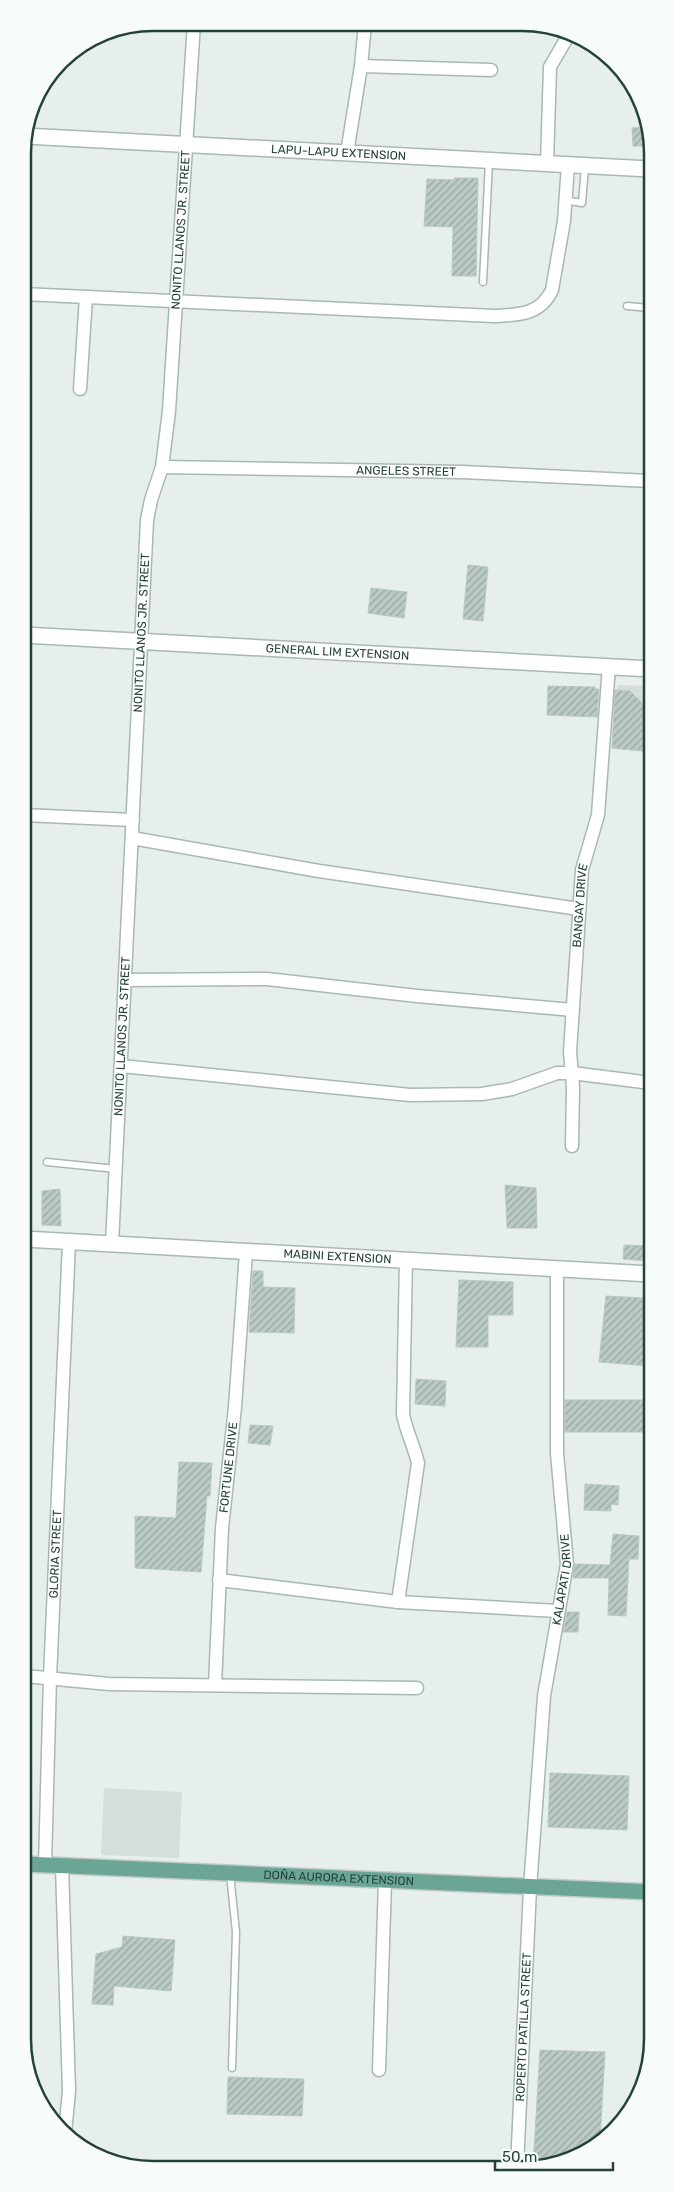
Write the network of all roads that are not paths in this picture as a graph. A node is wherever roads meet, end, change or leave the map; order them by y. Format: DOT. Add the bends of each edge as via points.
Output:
graph roads {
  1 [pos="194,31"];
  2 [pos="364,31"];
  3 [pos="566,40"];
  4 [pos="361,66"];
  5 [pos="491,70"];
  6 [pos="33,136"];
  7 [pos="187,144"];
  8 [pos="347,153"];
  9 [pos="489,160"];
  10 [pos="547,163"];
  11 [pos="568,165"];
  12 [pos="585,165"];
  13 [pos="644,169"];
  14 [pos="564,200"];
  15 [pos="484,282"];
  16 [pos="32,294"];
  17 [pos="86,297"];
  18 [pos="177,302"];
  19 [pos="626,306"];
  20 [pos="644,307"];
  21 [pos="80,389"];
  22 [pos="162,467"];
  23 [pos="644,481"];
  24 [pos="32,635"];
  25 [pos="142,641"];
  26 [pos="610,666"];
  27 [pos="644,668"];
  28 [pos="32,815"];
  29 [pos="133,820"];
  30 [pos="132,838"];
  31 [pos="580,910"];
  32 [pos="125,980"];
  33 [pos="573,1010"];
  34 [pos="121,1066"];
  35 [pos="572,1072"];
  36 [pos="644,1082"];
  37 [pos="572,1146"];
  38 [pos="47,1162"];
  39 [pos="116,1169"];
  40 [pos="31,1239"];
  41 [pos="70,1242"];
  42 [pos="112,1244"];
  43 [pos="246,1252"];
  44 [pos="406,1260"];
  45 [pos="557,1269"];
  46 [pos="643,1274"];
  47 [pos="219,1580"];
  48 [pos="398,1602"];
  49 [pos="558,1611"];
  50 [pos="31,1677"];
  51 [pos="50,1678"];
  52 [pos="215,1685"];
  53 [pos="417,1688"];
  54 [pos="31,1864"];
  55 [pos="45,1865"];
  56 [pos="62,1866"];
  57 [pos="230,1874"];
  58 [pos="385,1881"];
  59 [pos="530,1888"];
  60 [pos="643,1892"];
  61 [pos="232,2068"];
  62 [pos="379,2070"];
  63 [pos="66,2124"];
  64 [pos="517,2161"];
  1 -- 7 [label="street, NONITO LLANOS JR. STREET"];
  2 -- 4 [label="street"];
  3 -- 10 [label="street" via="550,67"];
  4 -- 5 [label="street"];
  4 -- 8 [label="street"];
  6 -- 7 [label="street, LAPU-LAPU EXTENSION"];
  7 -- 8 [label="street, LAPU-LAPU EXTENSION"];
  7 -- 18 [label="street, NONITO LLANOS JR. STREET"];
  8 -- 9 [label="street, LAPU-LAPU EXTENSION"];
  9 -- 10 [label="street, LAPU-LAPU EXTENSION"];
  9 -- 15 [label="lane"];
  10 -- 11 [label="street, LAPU-LAPU EXTENSION"];
  11 -- 12 [label="street, LAPU-LAPU EXTENSION"];
  11 -- 14 [label="street"];
  12 -- 13 [label="street, LAPU-LAPU EXTENSION"];
  12 -- 14 [label="lane" via="582,203"];
  14 -- 18 [label="street" via="564,221 552,290 540,308 528,312 494,316"];
  16 -- 17 [label="street"];
  17 -- 18 [label="street"];
  17 -- 21 [label="street"];
  18 -- 22 [label="street, NONITO LLANOS JR. STREET"];
  19 -- 20 [label="lane"];
  22 -- 23 [label="street, ANGELES STREET" via="462,472"];
  22 -- 25 [label="street, NONITO LLANOS JR. STREET" via="147,520"];
  24 -- 25 [label="street, GENERAL LIM EXTENSION"];
  25 -- 26 [label="street, GENERAL LIM EXTENSION"];
  25 -- 29 [label="street, NONITO LLANOS JR. STREET"];
  26 -- 27 [label="street, GENERAL LIM EXTENSION"];
  26 -- 31 [label="street, BANGAY DRIVE" via="598,815 582,870"];
  28 -- 29 [label="street"];
  29 -- 30 [label="street, NONITO LLANOS JR. STREET"];
  30 -- 31 [label="street" via="319,872"];
  30 -- 32 [label="street, NONITO LLANOS JR. STREET"];
  31 -- 33 [label="street, BANGAY DRIVE"];
  32 -- 33 [label="street" via="267,979"];
  32 -- 34 [label="street, NONITO LLANOS JR. STREET"];
  33 -- 35 [label="street, BANGAY DRIVE"];
  34 -- 35 [label="street" via="446,1096 512,1089 557,1073"];
  34 -- 39 [label="street, NONITO LLANOS JR. STREET"];
  35 -- 36 [label="street"];
  35 -- 37 [label="street, BANGAY DRIVE"];
  38 -- 39 [label="lane"];
  39 -- 42 [label="street, NONITO LLANOS JR. STREET"];
  40 -- 41 [label="street, MABINI EXTENSION"];
  41 -- 42 [label="street, MABINI EXTENSION"];
  41 -- 51 [label="street, GLORIA STREET"];
  42 -- 43 [label="street, MABINI EXTENSION"];
  43 -- 44 [label="street, MABINI EXTENSION"];
  43 -- 47 [label="street, FORTUNE DRIVE"];
  44 -- 45 [label="street, MABINI EXTENSION"];
  44 -- 48 [label="street" via="403,1414 418,1463"];
  45 -- 46 [label="street, MABINI EXTENSION"];
  45 -- 49 [label="street, KALAPATI DRIVE" via="557,1453 567,1564"];
  47 -- 48 [label="street"];
  47 -- 52 [label="street, FORTUNE DRIVE"];
  48 -- 49 [label="street"];
  49 -- 59 [label="street, KALAPATI DRIVE" via="544,1696"];
  50 -- 51 [label="street"];
  51 -- 52 [label="street" via="109,1684"];
  51 -- 55 [label="street, GLORIA STREET"];
  52 -- 53 [label="street"];
  54 -- 55 [label="main road, DOÑA AURORA EXTENSION"];
  55 -- 56 [label="main road, DOÑA AURORA EXTENSION"];
  56 -- 57 [label="main road, DOÑA AURORA EXTENSION"];
  56 -- 63 [label="street" via="69,2091"];
  57 -- 58 [label="main road, DOÑA AURORA EXTENSION"];
  57 -- 61 [label="lane" via="236,1932"];
  58 -- 59 [label="main road, DOÑA AURORA EXTENSION"];
  58 -- 62 [label="street"];
  59 -- 60 [label="main road, DOÑA AURORA EXTENSION"];
  59 -- 64 [label="street, ROPERTO PATILLA STREET"];
}
